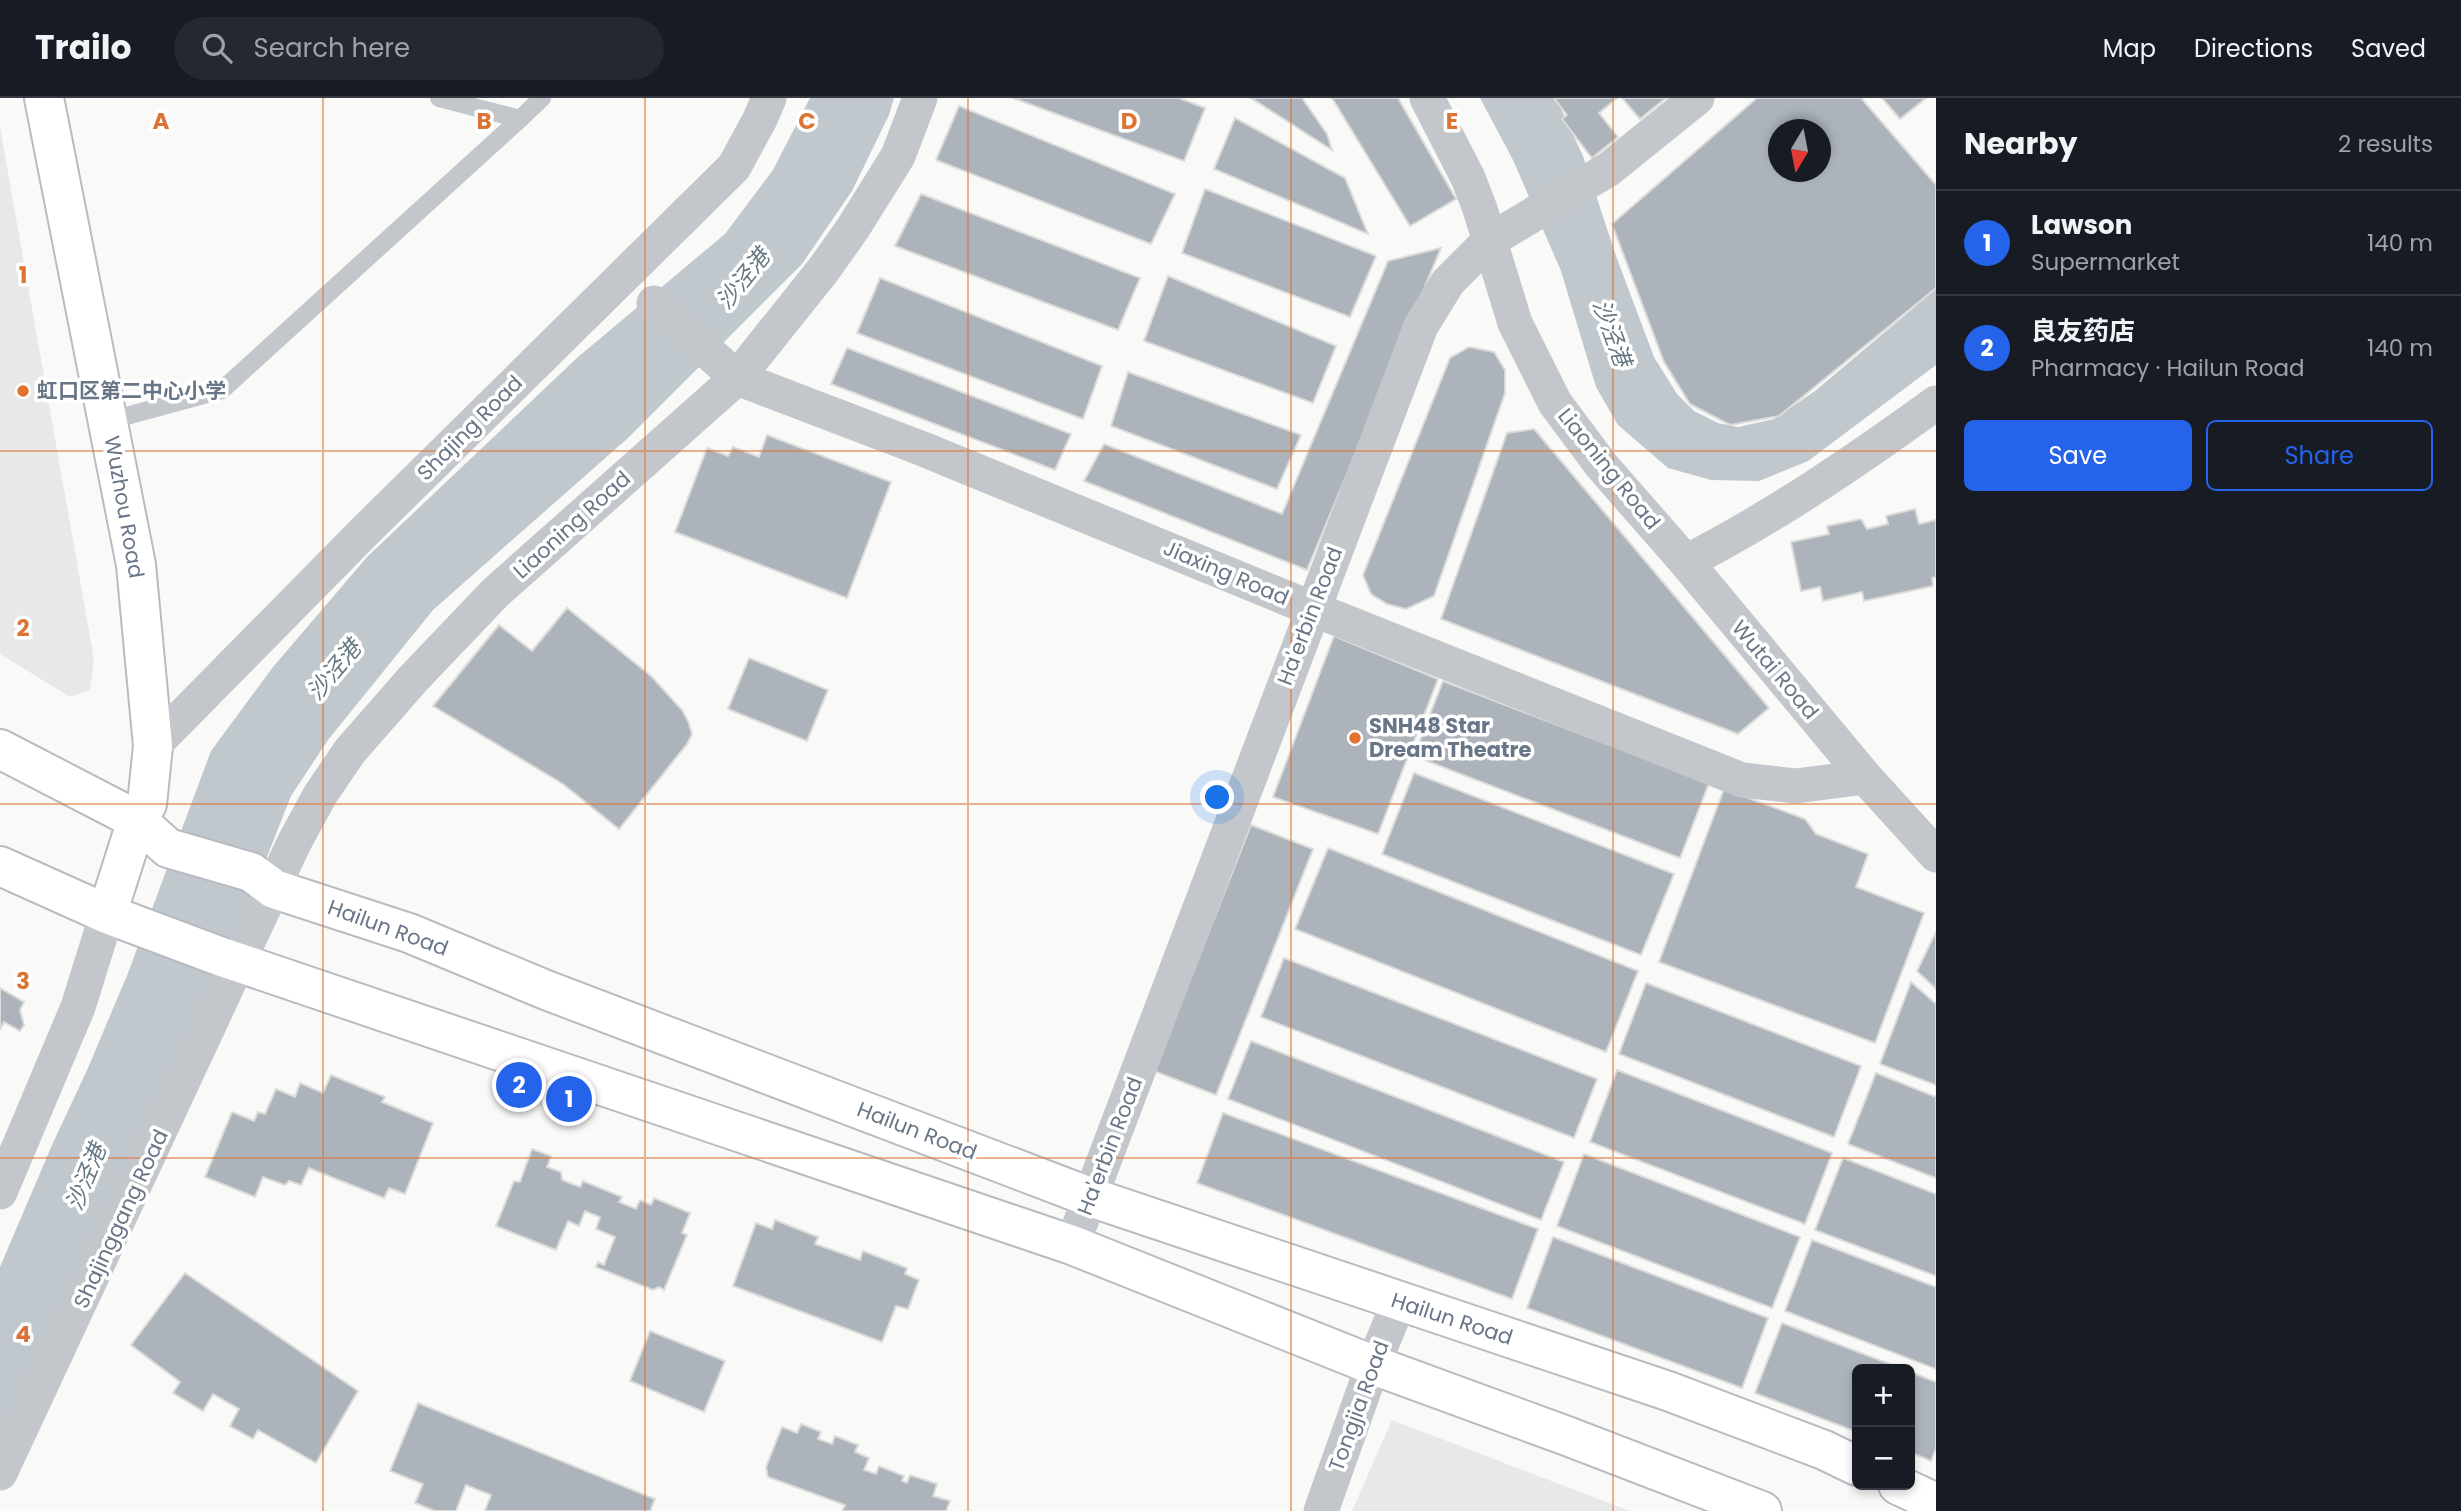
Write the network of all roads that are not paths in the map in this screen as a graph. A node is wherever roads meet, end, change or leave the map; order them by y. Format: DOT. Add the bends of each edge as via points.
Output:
graph roads {
  1 [pos="44,98"];
  2 [pos="439,98"];
  3 [pos="542,98"];
  4 [pos="769,98"];
  5 [pos="920,98"];
  6 [pos="1427,98"];
  7 [pos="1697,98"];
  8 [pos="520,119"];
  9 [pos="1489,242"];
  10 [pos="654,303"];
  11 [pos="726,368"];
  12 [pos="1936,403"];
  13 [pos="108,421"];
  14 [pos="1686,562"];
  15 [pos="1312,609"];
  16 [pos="153,746"];
  17 [pos="0,749"];
  18 [pos="1864,777"];
  19 [pos="137,820"];
  20 [pos="1936,855"];
  21 [pos="0,866"];
  22 [pos="262,881"];
  23 [pos="107,914"];
  24 [pos="230,960"];
  25 [pos="0,1192"];
  26 [pos="1090,1197"];
  27 [pos="1072,1245"];
  28 [pos="1399,1301"];
  29 [pos="1373,1365"];
  30 [pos="1852,1464"];
  31 [pos="0,1473"];
  32 [pos="1909,1490"];
  33 [pos="1936,1503"];
  34 [pos="1321,1511"];
  35 [pos="1762,1511"];
  1 -- 13 [label="main road, Wuzhou Road"];
  2 -- 8 [label="lane"];
  3 -- 8 [label="lane"];
  4 -- 16 [label="street, Shajing Road" via="734,167"];
  5 -- 11 [label="street, Liaoning Road" via="898,156 824,269"];
  6 -- 9 [label="street, Liaoning Road" via="1468,178"];
  7 -- 9 [label="street, Ha'erbin Road" via="1629,154"];
  8 -- 13 [label="lane" via="222,390"];
  9 -- 14 [label="street, Liaoning Road" via="1515,323 1555,403 1602,466"];
  9 -- 15 [label="street, Ha'erbin Road" via="1448,282 1421,326"];
  10 -- 11 [label="street, Jiaxing Road"];
  11 -- 15 [label="street, Jiaxing Road"];
  11 -- 22 [label="street, Liaoning Road" via="413,679 350,751 294,843"];
  12 -- 14 [label="street" via="1819,485"];
  13 -- 16 [label="main road, Wuzhou Road" via="136,565"];
  14 -- 18 [label="street, Wutai Road"];
  15 -- 18 [label="street, Jiaxing Road" via="1742,780 1796,786"];
  15 -- 26 [label="street, Ha'erbin Road"];
  16 -- 19 [label="main road, Wuzhou Road" via="147,804"];
  17 -- 19 [label="main road, Hailun Road"];
  18 -- 20 [label="street, Wutai Road"];
  19 -- 22 [label="main road, Hailun Road" via="168,848"];
  19 -- 23 [label="main road, Wuzhou Road"];
  21 -- 23 [label="main road"];
  22 -- 24 [label="street, Liaoning Road"];
  22 -- 26 [label="main road, Hailun Road" via="409,933 546,990"];
  23 -- 24 [label="main road"];
  23 -- 25 [label="street" via="78,1007"];
  24 -- 27 [label="main road"];
  24 -- 31 [label="street, Shajinggang Road"];
  26 -- 27 [label="street, Ha'erbin Road"];
  26 -- 28 [label="main road, Hailun Road"];
  27 -- 29 [label="main road"];
  28 -- 29 [label="street, Tongjia Road"];
  28 -- 30 [label="main road, Hailun Road" via="1668,1391"];
  29 -- 34 [label="street, Tongjia Road"];
  29 -- 35 [label="main road"];
  32 -- 33 [label="main road"];
}
